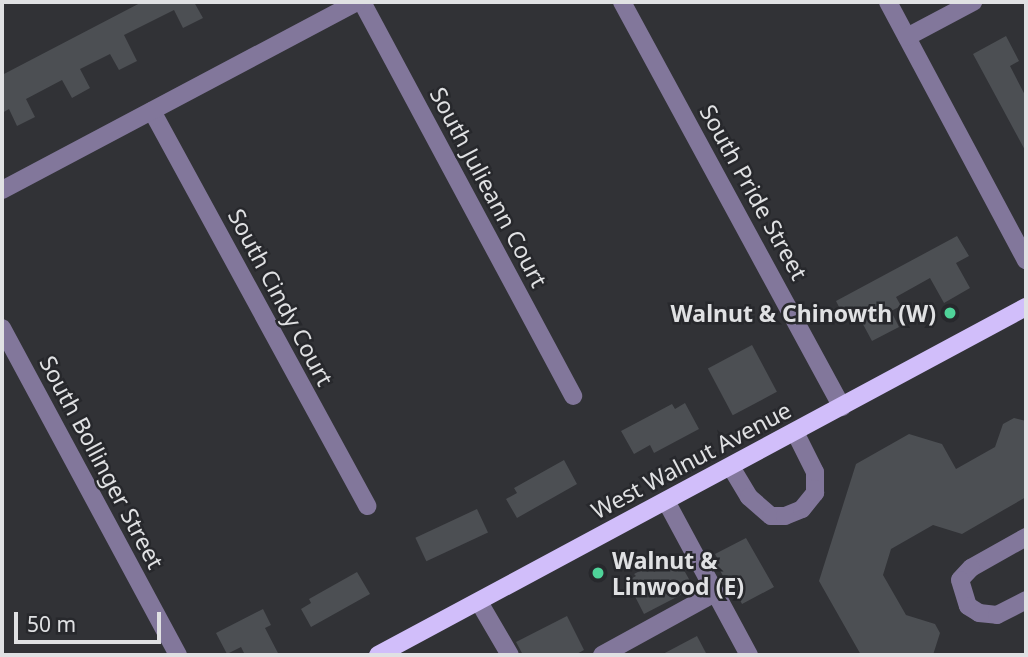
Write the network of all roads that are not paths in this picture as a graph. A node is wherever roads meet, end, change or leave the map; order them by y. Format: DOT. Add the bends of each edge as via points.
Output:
graph roads {
  1 [pos="360,2"];
  2 [pos="622,2"];
  3 [pos="888,2"];
  4 [pos="973,2"];
  5 [pos="907,37"];
  6 [pos="152,111"];
  7 [pos="2,190"];
  8 [pos="1026,260"];
  9 [pos="1026,307"];
  10 [pos="2,328"];
  11 [pos="573,396"];
  12 [pos="842,407"];
  13 [pos="795,432"];
  14 [pos="731,467"];
  15 [pos="666,501"];
  16 [pos="367,506"];
  17 [pos="1026,537"];
  18 [pos="715,593"];
  19 [pos="1026,600"];
  20 [pos="479,602"];
  21 [pos="178,655"];
  22 [pos="378,655"];
  23 [pos="510,655"];
  24 [pos="602,655"];
  25 [pos="749,655"];
  1 -- 6 [label="street"];
  1 -- 11 [label="street, South Julieann Court"];
  2 -- 12 [label="street, South Pride Street"];
  3 -- 5 [label="street"];
  4 -- 5 [label="street"];
  5 -- 8 [label="street"];
  6 -- 7 [label="street"];
  6 -- 16 [label="street, South Cindy Court"];
  9 -- 12 [label="main road, West Walnut Avenue"];
  10 -- 21 [label="street, South Bollinger Street"];
  12 -- 13 [label="main road, West Walnut Avenue"];
  13 -- 14 [label="main road, West Walnut Avenue"];
  13 -- 14 [label="street" via="815,472 815,493 802,509 771,516 749,497"];
  14 -- 15 [label="main road, West Walnut Avenue"];
  15 -- 18 [label="street"];
  15 -- 20 [label="main road, West Walnut Avenue"];
  17 -- 19 [label="street" via="971,568 960,580 968,606 979,612 997,615"];
  18 -- 24 [label="street"];
  18 -- 25 [label="street"];
  20 -- 22 [label="main road, West Walnut Avenue"];
  20 -- 23 [label="street"];
}
